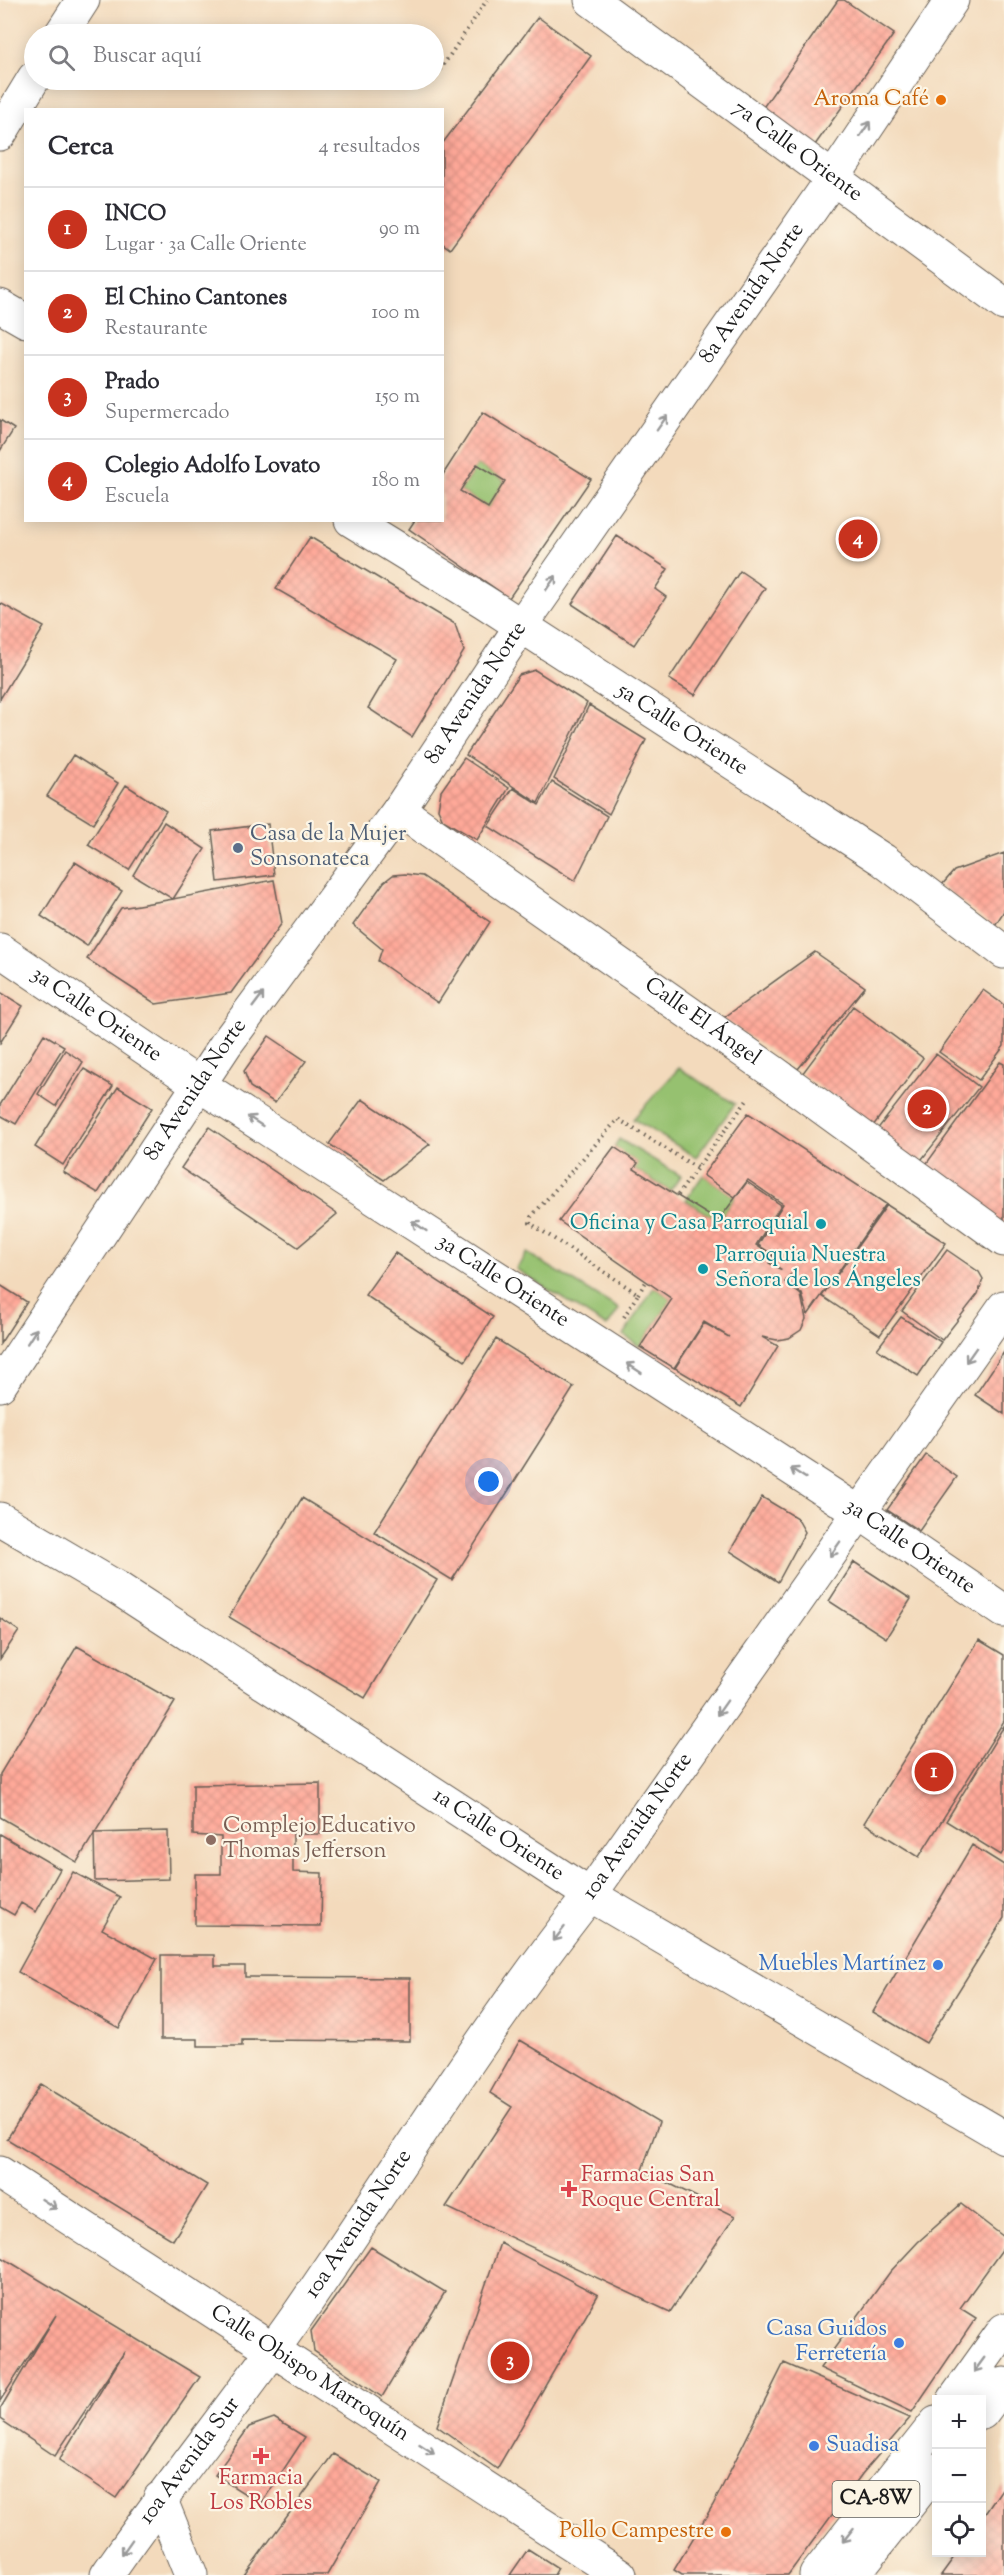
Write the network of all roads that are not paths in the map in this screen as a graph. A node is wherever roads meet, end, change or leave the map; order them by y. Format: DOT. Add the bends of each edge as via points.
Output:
graph roads {
  1 [pos="83,0"];
  2 [pos="591,0"];
  3 [pos="952,0"];
  4 [pos="67,24"];
  5 [pos="27,90"];
  6 [pos="0,134"];
  7 [pos="833,178"];
  8 [pos="1004,304"];
  9 [pos="0,306"];
  10 [pos="24,320"];
  11 [pos="354,522"];
  12 [pos="521,626"];
  13 [pos="399,810"];
  14 [pos="0,950"];
  15 [pos="1004,952"];
  16 [pos="198,1084"];
  17 [pos="1004,1240"];
  18 [pos="1004,1307"];
  19 [pos="0,1385"];
  20 [pos="860,1513"];
  21 [pos="0,1519"];
  22 [pos="1004,1611"];
  23 [pos="590,1895"];
  24 [pos="1004,2137"];
  25 [pos="0,2173"];
  26 [pos="1004,2330"];
  27 [pos="273,2348"];
  28 [pos="1004,2384"];
  29 [pos="958,2395"];
  30 [pos="986,2407"];
  31 [pos="932,2428"];
  32 [pos="932,2475"];
  33 [pos="160,2498"];
  34 [pos="108,2575"];
  35 [pos="191,2575"];
  36 [pos="620,2575"];
  37 [pos="816,2575"];
  38 [pos="853,2575"];
  1 -- 4 [label="street"];
  2 -- 7 [label="street, 7a Calle Oriente"];
  7 -- 3 [label="street, 8a Avenida Norte, one-way"];
  5 -- 6 [label="street"];
  7 -- 8 [label="street, 7a Calle Oriente"];
  12 -- 7 [label="street, 8a Avenida Norte, one-way"];
  9 -- 10 [label="street"];
  11 -- 12 [label="street, 5a Calle Oriente"];
  12 -- 13 [label="street, 8a Avenida Norte"];
  12 -- 15 [label="street, 5a Calle Oriente" via="883,860"];
  16 -- 13 [label="street, 8a Avenida Norte, one-way"];
  13 -- 17 [label="street, Calle El Ángel" via="772,1071"];
  14 -- 16 [label="street, 3a Calle Oriente"];
  19 -- 16 [label="street, 8a Avenida Norte, one-way"];
  20 -- 16 [label="street, 3a Calle Oriente, one-way"];
  18 -- 20 [label="street, 10a Avenida Norte, one-way"];
  20 -- 22 [label="street, 3a Calle Oriente"];
  20 -- 23 [label="street, 10a Avenida Norte, one-way"];
  21 -- 23 [label="street, 1a Calle Oriente" via="116,1587"];
  23 -- 24 [label="street, 1a Calle Oriente"];
  23 -- 27 [label="street, 10a Avenida Norte, one-way" via="540,1958"];
  25 -- 27 [label="street, Calle Obispo Marroquín, one-way"];
  26 -- 29 [label="street, one-way"];
  27 -- 33 [label="street, 10a Avenida Sur"];
  27 -- 36 [label="street, Calle Obispo Marroquín, one-way"];
  28 -- 30 [label="street"];
  31 -- 37 [label="street, CA-8W, one-way"];
  32 -- 38 [label="street, CA-8W"];
  33 -- 34 [label="street, 10a Avenida Sur, one-way"];
  33 -- 35 [label="street"];
}
